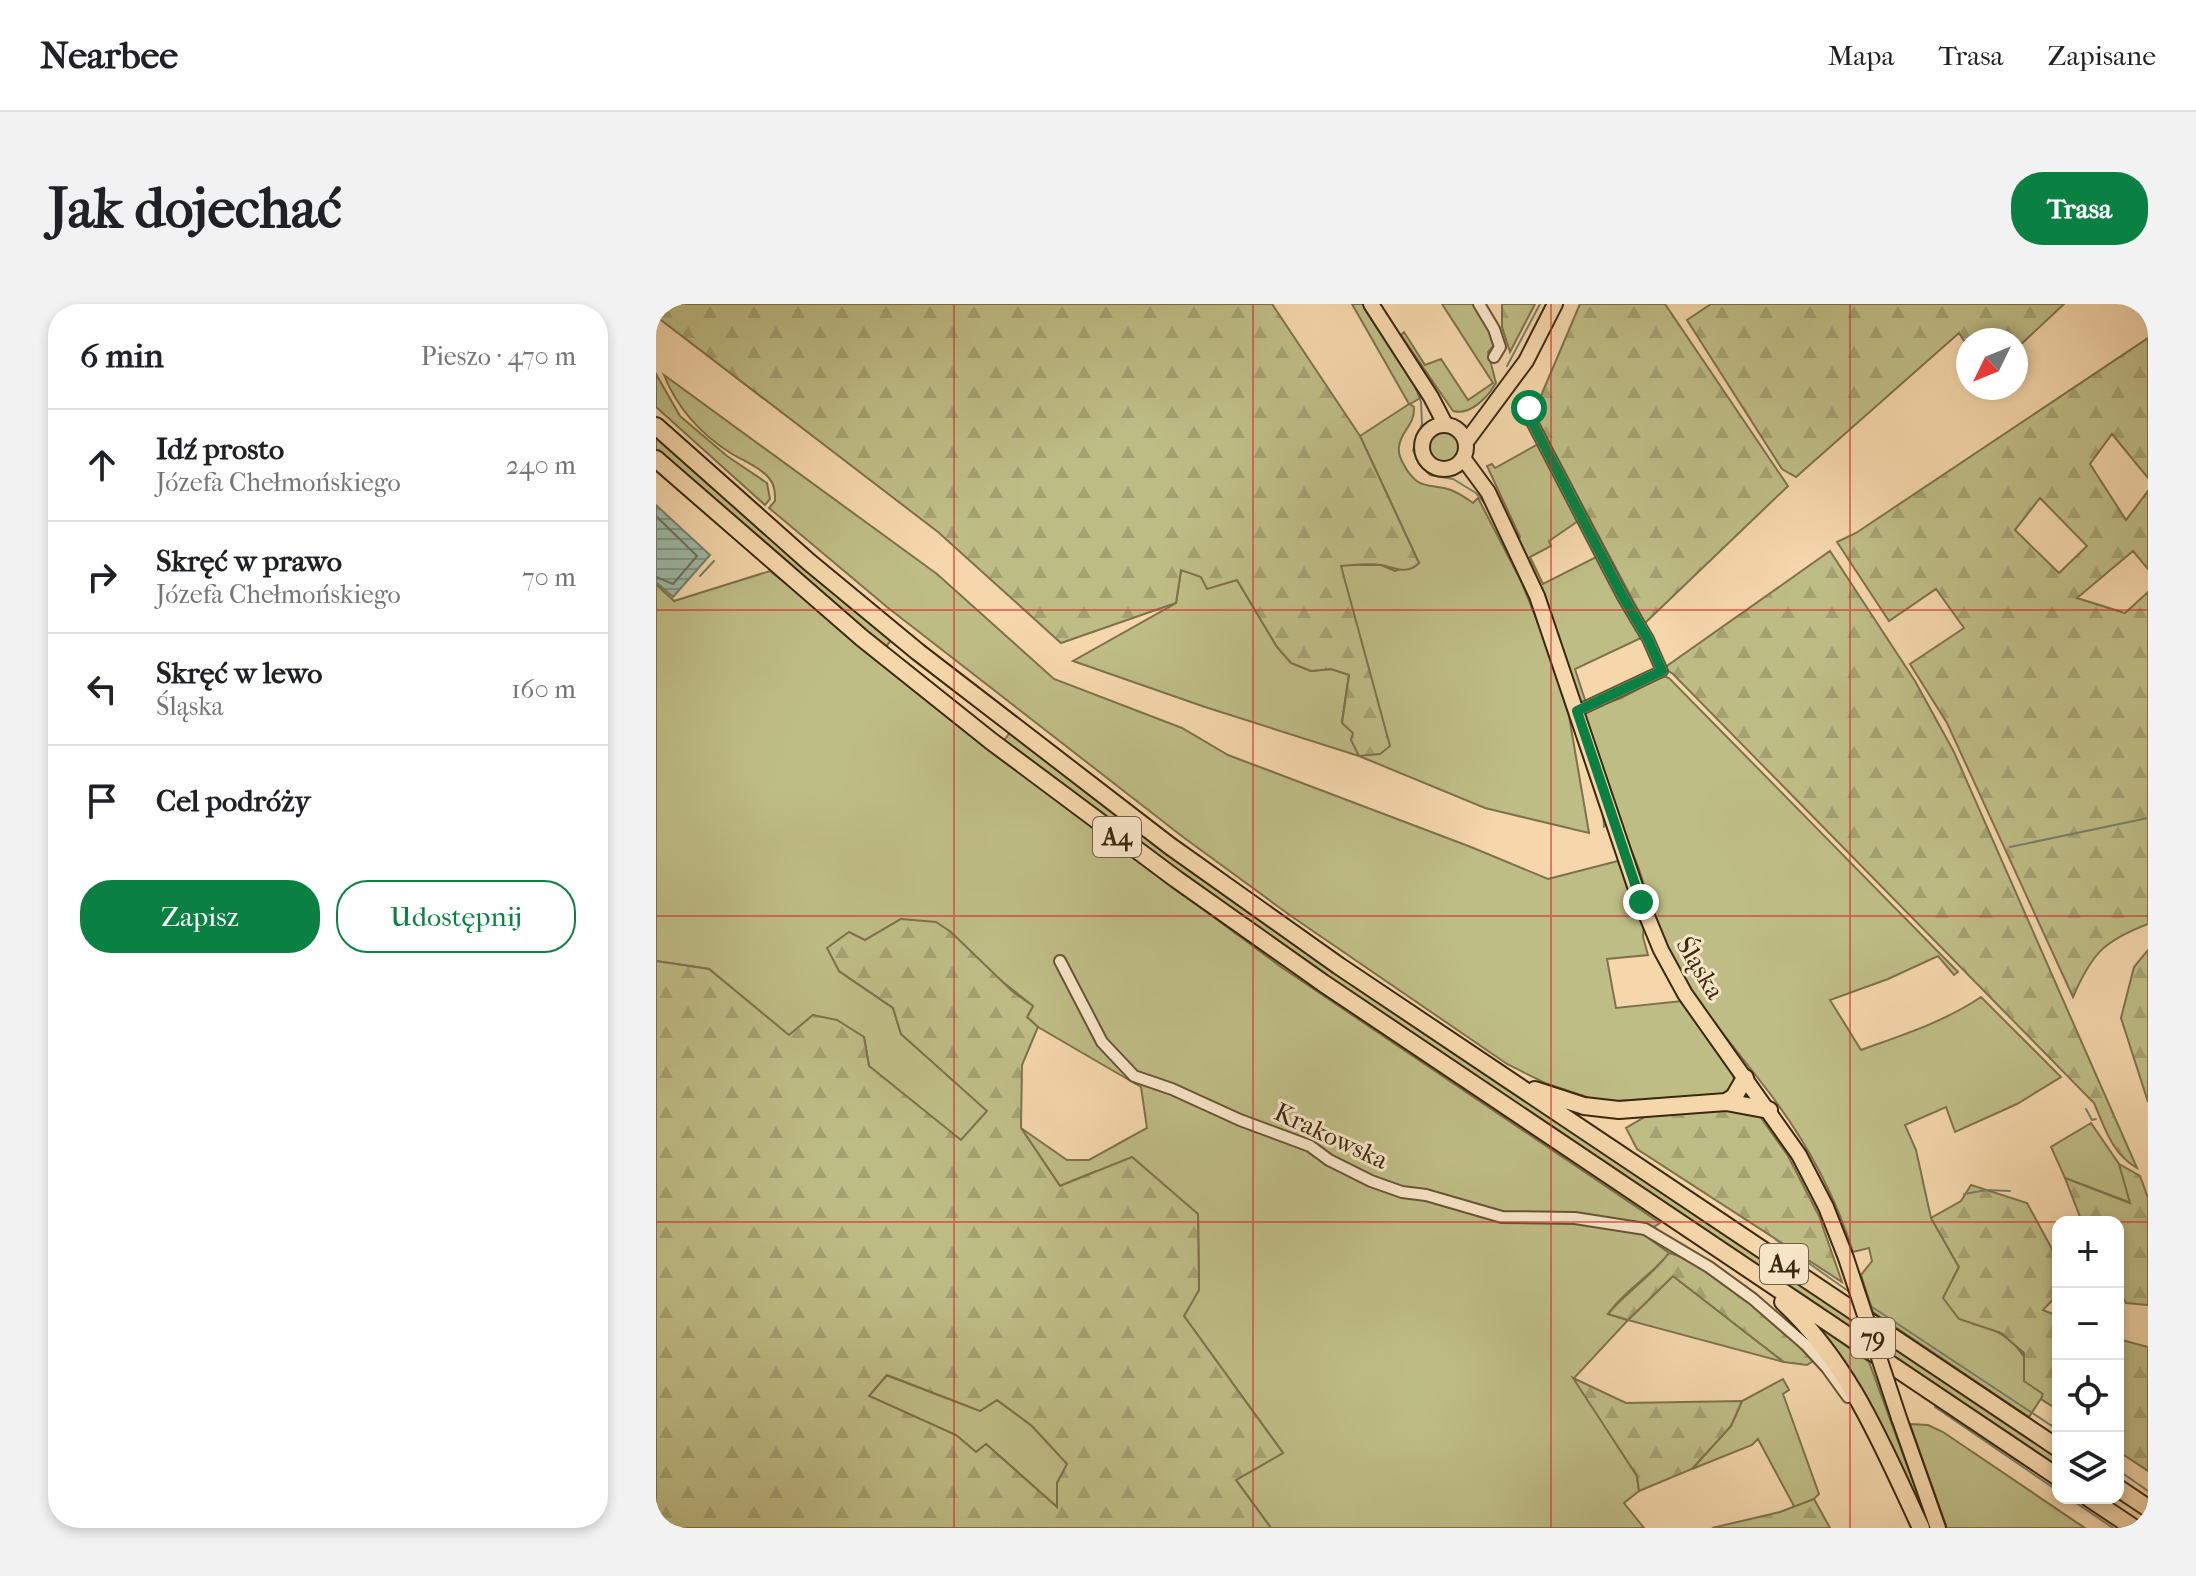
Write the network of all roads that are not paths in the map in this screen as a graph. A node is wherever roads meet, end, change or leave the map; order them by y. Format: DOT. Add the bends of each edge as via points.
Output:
graph roads {
  1 [pos="1371,304"];
  2 [pos="1479,304"];
  3 [pos="1555,304"];
  4 [pos="1494,357"];
  5 [pos="1424,388"];
  6 [pos="1529,408"];
  7 [pos="1488,410"];
  8 [pos="656,426"];
  9 [pos="1450,426"];
  10 [pos="1429,431"];
  11 [pos="1466,442"];
  12 [pos="1463,458"];
  13 [pos="656,459"];
  14 [pos="1450,468"];
  15 [pos="1490,500"];
  16 [pos="1577,711"];
  17 [pos="1060,961"];
  18 [pos="1745,1078"];
  19 [pos="1510,1081"];
  20 [pos="1726,1102"];
  21 [pos="1769,1110"];
  22 [pos="1747,1268"];
  23 [pos="2052,1444"];
  24 [pos="2052,1473"];
  25 [pos="2124,1492"];
  26 [pos="2098,1504"];
  27 [pos="2148,1508"];
  28 [pos="1913,1528"];
  29 [pos="1921,1528"];
  30 [pos="1938,1528"];
  31 [pos="2134,1528"];
  1 -- 5 [label="main road, 79"];
  2 -- 4 [label="street" via="1500,347"];
  3 -- 7 [label="main road" via="1526,361"];
  5 -- 9 [label="main road, 79"];
  5 -- 10 [label="main road, 79"];
  6 -- 16 [label="street" via="1662,671"];
  7 -- 9 [label="main road"];
  7 -- 11 [label="main road"];
  8 -- 19 [label="highway, A4" via="918,652 1138,823"];
  9 -- 10 [label="main road"];
  9 -- 11 [label="main road, 79"];
  10 -- 14 [label="main road, 79" via="1422,448 1427,460 1437,468"];
  11 -- 12 [label="main road"];
  12 -- 14 [label="main road"];
  12 -- 15 [label="main road, Śląska / 79"];
  13 -- 22 [label="highway, A4" via="946,705 1163,870"];
  14 -- 15 [label="main road, Śląska / 79"];
  15 -- 16 [label="main road, Śląska / 79" via="1537,596"];
  16 -- 18 [label="main road, Śląska / 79" via="1656,940 1685,994"];
  17 -- 28 [label="street, Krakowska" via="1102,1042 1134,1076 1310,1146 1329,1160 1402,1192 1502,1217 1628,1225 1651,1232 1709,1267 1823,1362 1862,1421"];
  18 -- 20 [label="highway"];
  18 -- 21 [label="main road, Śląska / 79"];
  19 -- 20 [label="highway" via="1602,1109"];
  19 -- 23 [label="highway, A4"];
  20 -- 21 [label="highway"];
  21 -- 30 [label="main road, Śląska / 79, bridge" via="1813,1180 1846,1258"];
  22 -- 24 [label="highway, A4"];
  22 -- 29 [label="highway" via="1839,1366"];
  25 -- 27 [label="highway"];
  26 -- 31 [label="highway"];
}
